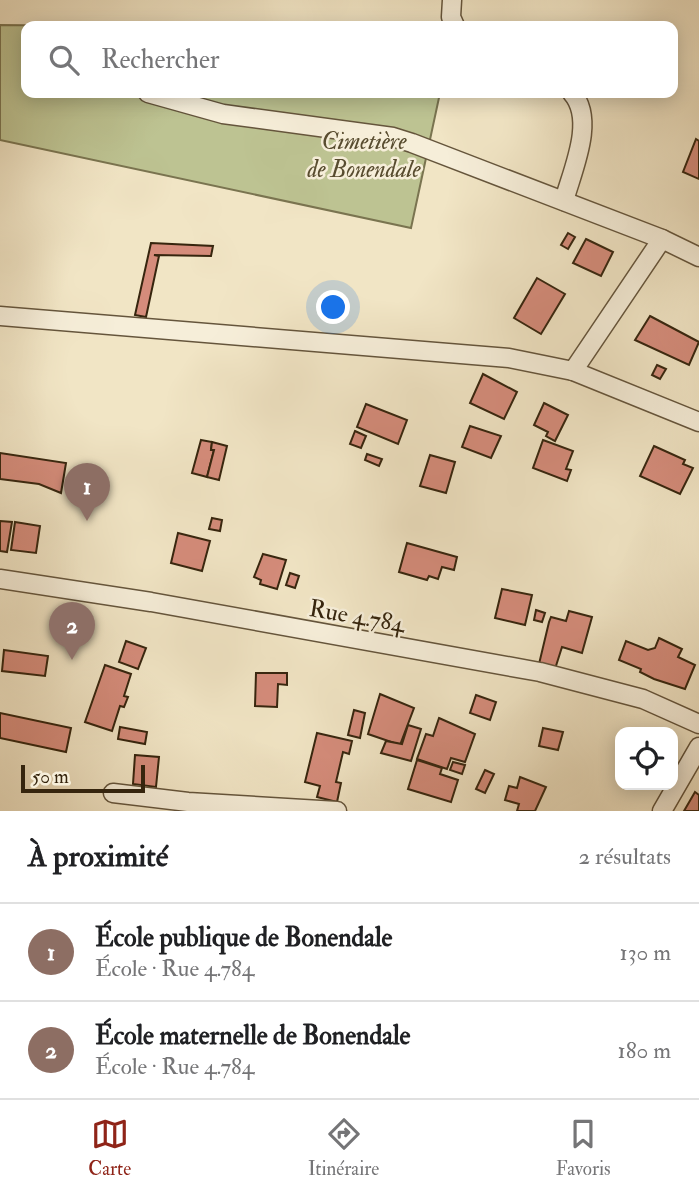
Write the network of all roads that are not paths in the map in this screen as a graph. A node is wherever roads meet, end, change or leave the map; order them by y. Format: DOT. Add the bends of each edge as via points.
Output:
graph roads {
  1 [pos="452,0"];
  2 [pos="452,21"];
  3 [pos="166,98"];
  4 [pos="574,98"];
  5 [pos="564,201"];
  6 [pos="662,239"];
  7 [pos="699,257"];
  8 [pos="0,316"];
  9 [pos="573,371"];
  10 [pos="699,422"];
  11 [pos="0,579"];
  12 [pos="699,724"];
  13 [pos="699,747"];
  14 [pos="113,793"];
  15 [pos="337,811"];
  16 [pos="662,811"];
  1 -- 2 [label="street"];
  3 -- 5 [label="street" via="223,114 393,137"];
  4 -- 5 [label="street" via="582,113 580,137"];
  5 -- 6 [label="street"];
  6 -- 7 [label="street"];
  6 -- 9 [label="street"];
  8 -- 9 [label="street" via="509,358"];
  9 -- 10 [label="street"];
  11 -- 12 [label="street, Rue 4.784" via="540,672 643,699"];
  13 -- 16 [label="street"];
  14 -- 15 [label="street"];
}
